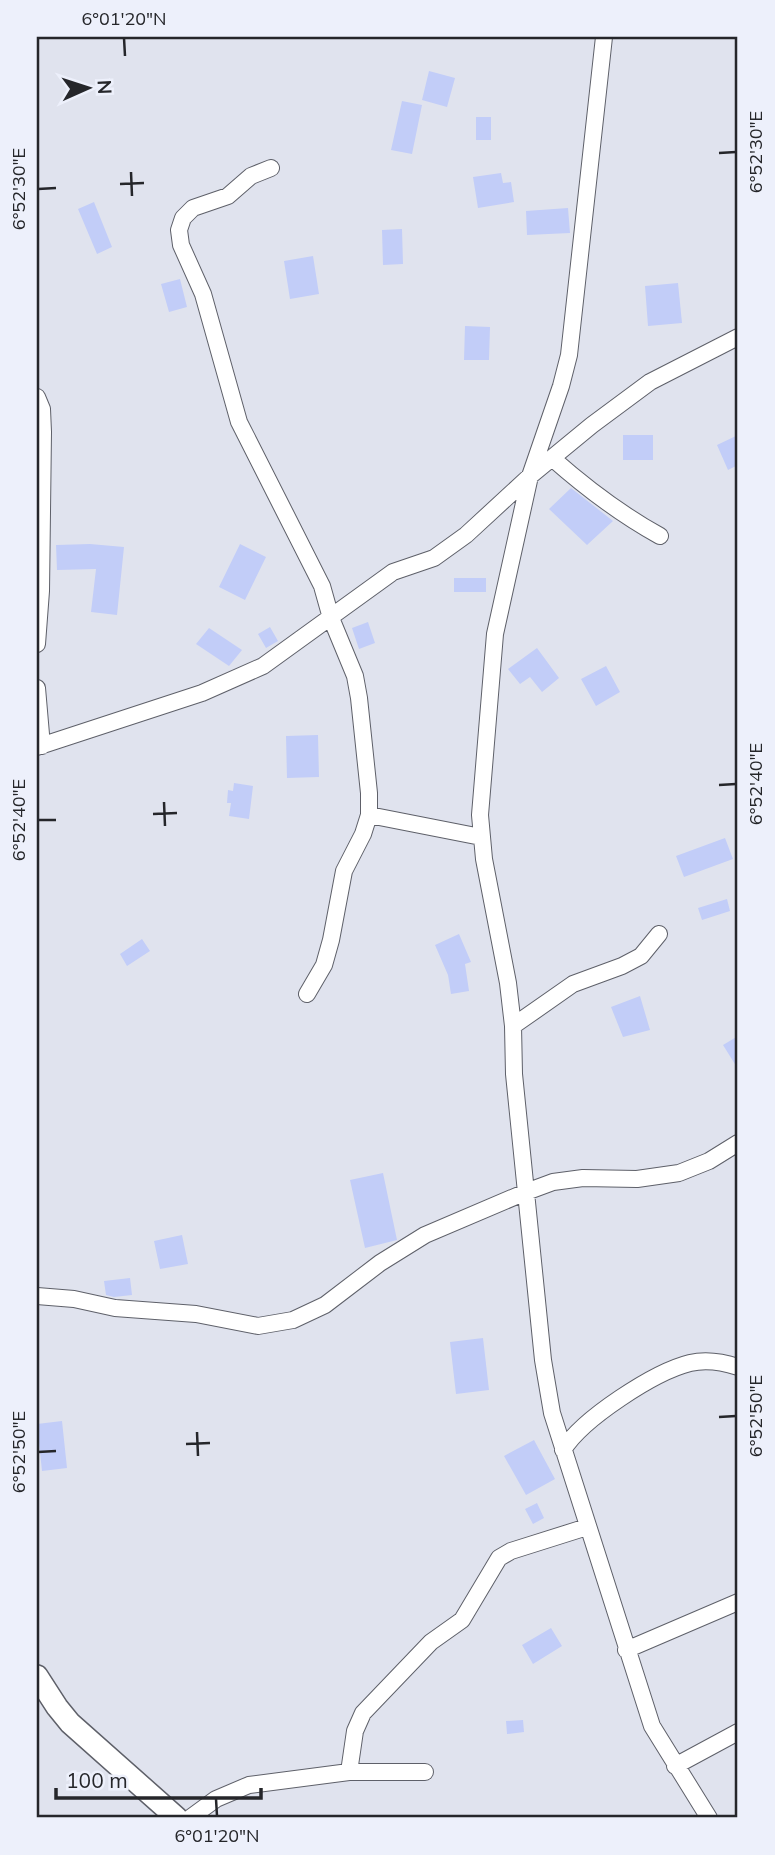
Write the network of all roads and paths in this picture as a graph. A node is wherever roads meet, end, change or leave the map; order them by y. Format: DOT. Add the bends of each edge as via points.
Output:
graph roads {
  1 [pos="604,37"];
  2 [pos="271,168"];
  3 [pos="738,337"];
  4 [pos="37,397"];
  5 [pos="552,458"];
  6 [pos="530,476"];
  7 [pos="660,536"];
  8 [pos="331,618"];
  9 [pos="37,644"];
  10 [pos="37,688"];
  11 [pos="39,747"];
  12 [pos="369,815"];
  13 [pos="481,837"];
  14 [pos="659,934"];
  15 [pos="307,994"];
  16 [pos="513,1027"];
  17 [pos="738,1143"];
  18 [pos="526,1192"];
  19 [pos="37,1296"];
  20 [pos="738,1367"];
  21 [pos="563,1450"];
  22 [pos="587,1528"];
  23 [pos="738,1602"];
  24 [pos="626,1650"];
  25 [pos="37,1675"];
  26 [pos="738,1732"];
  27 [pos="675,1766"];
  28 [pos="349,1772"];
  29 [pos="425,1772"];
  30 [pos="177,1818"];
  31 [pos="190,1818"];
  32 [pos="709,1818"];
  1 -- 6 [label="street" via="569,355"];
  2 -- 8 [label="street" via="251,176 228,196 192,208 179,230 181,245 203,294 239,422 322,586"];
  3 -- 5 [label="street" via="650,382"];
  4 -- 9 [label="street" via="43,432"];
  5 -- 6 [label="street"];
  5 -- 7 [label="street" via="624,516"];
  6 -- 8 [label="street" via="456,543 434,558 393,572"];
  6 -- 13 [label="street" via="495,634"];
  8 -- 11 [label="street" via="263,666 202,693"];
  8 -- 12 [label="street" via="355,676"];
  10 -- 11 [label="street"];
  12 -- 13 [label="street"];
  12 -- 15 [label="street" via="344,871 324,965"];
  13 -- 16 [label="street"];
  14 -- 16 [label="street" via="641,956 573,984"];
  16 -- 18 [label="street"];
  17 -- 18 [label="street" via="679,1173 637,1179 583,1178"];
  18 -- 19 [label="street" via="425,1235 325,1305 293,1320 258,1326 196,1314"];
  18 -- 21 [label="street" via="543,1360"];
  20 -- 21 [label="street" via="710,1361 690,1363 660,1376 606,1408 571,1437"];
  21 -- 22 [label="street"];
  22 -- 24 [label="street"];
  22 -- 28 [label="street" via="499,1558 462,1620 431,1642 363,1713 355,1731"];
  23 -- 24 [label="street"];
  24 -- 27 [label="street" via="652,1726"];
  25 -- 30 [label="street" via="70,1723"];
  26 -- 27 [label="street"];
  27 -- 32 [label="street"];
  28 -- 29 [label="street"];
  28 -- 31 [label="street" via="249,1785 216,1799"];
}
